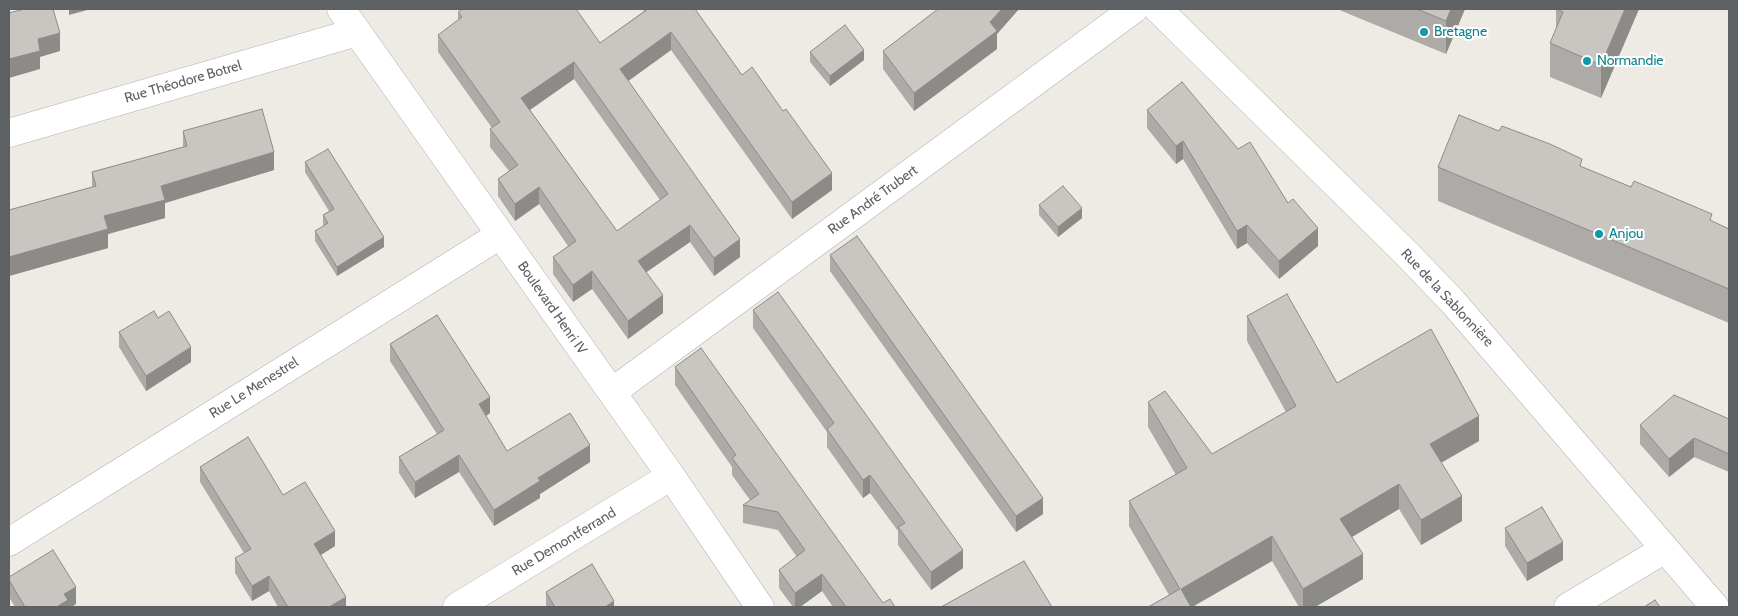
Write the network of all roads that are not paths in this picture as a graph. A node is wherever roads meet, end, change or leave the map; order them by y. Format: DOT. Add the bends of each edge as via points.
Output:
graph roads {
  1 [pos="342,9"];
  2 [pos="1134,9"];
  3 [pos="1158,9"];
  4 [pos="358,32"];
  5 [pos="9,133"];
  6 [pos="500,235"];
  7 [pos="612,392"];
  8 [pos="671,476"];
  9 [pos="9,542"];
  10 [pos="1665,549"];
  11 [pos="457,607"];
  12 [pos="760,607"];
  13 [pos="1568,607"];
  14 [pos="1715,607"];
  1 -- 4 [label="street, Boulevard Henri IV"];
  2 -- 7 [label="street, Rue André Trubert"];
  3 -- 10 [label="street, Rue de la Sablonnière" via="1453,302"];
  4 -- 5 [label="street, Rue Théodore Botrel"];
  4 -- 6 [label="street, Boulevard Henri IV"];
  6 -- 7 [label="street, Boulevard Henri IV"];
  6 -- 9 [label="street, Rue Le Menestrel"];
  7 -- 8 [label="street, Boulevard Henri IV"];
  8 -- 11 [label="street, Rue Demontferrand"];
  8 -- 12 [label="street, Boulevard Henri IV"];
  10 -- 13 [label="street"];
  10 -- 14 [label="street, Rue de la Sablonnière"];
}
